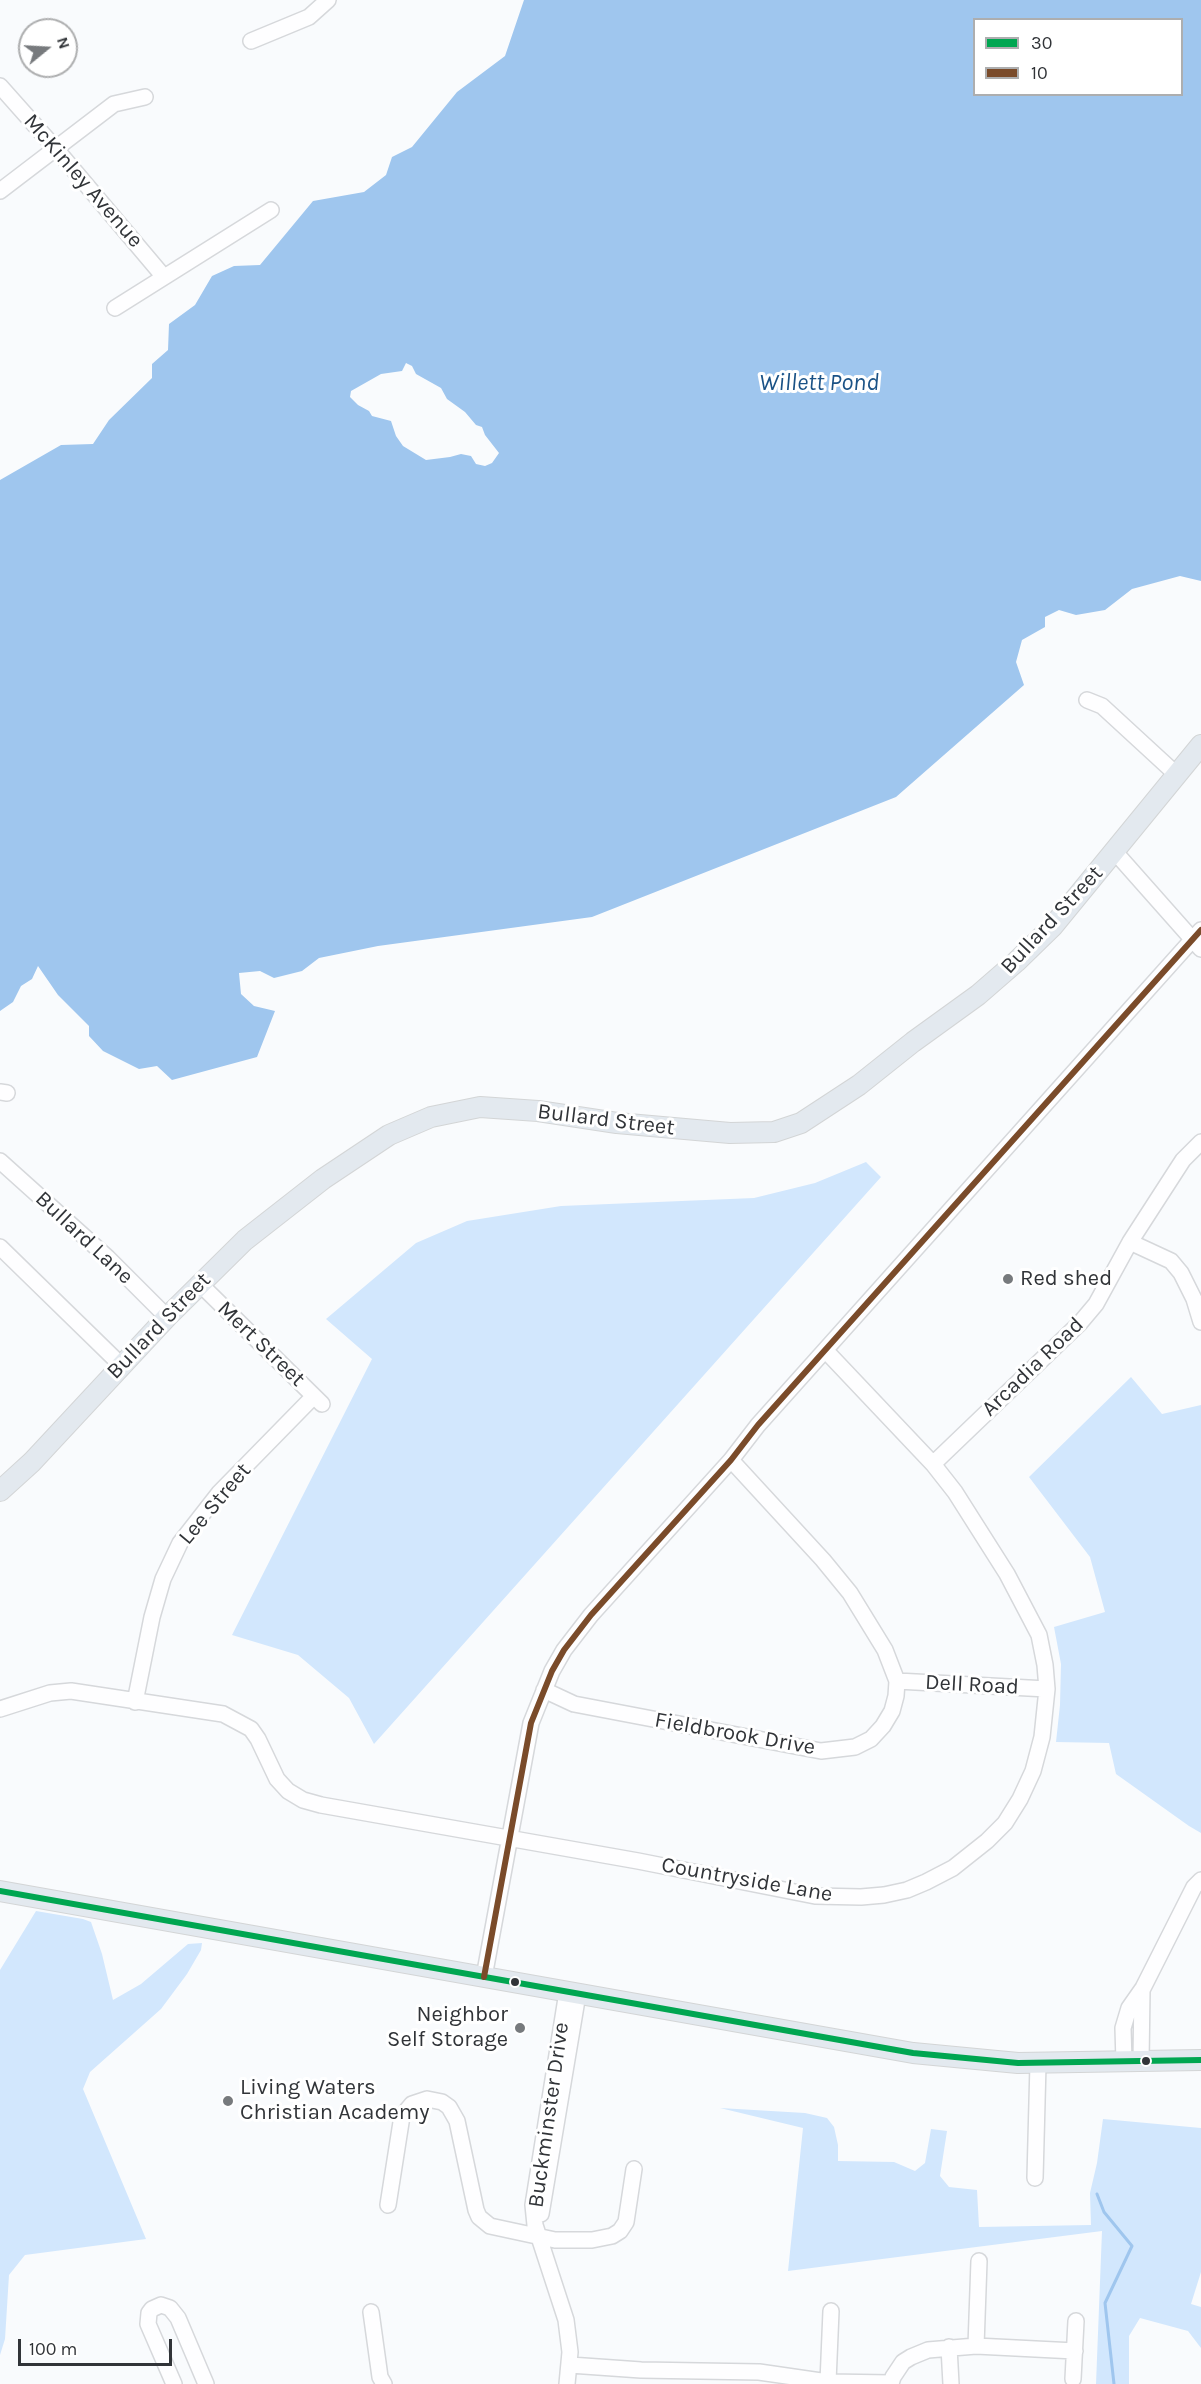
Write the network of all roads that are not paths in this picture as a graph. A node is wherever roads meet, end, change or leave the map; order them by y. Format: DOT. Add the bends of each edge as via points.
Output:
graph roads {
  1 [pos="328,0"];
  2 [pos="250,41"];
  3 [pos="0,86"];
  4 [pos="145,96"];
  5 [pos="56,148"];
  6 [pos="0,191"];
  7 [pos="271,210"];
  8 [pos="164,277"];
  9 [pos="115,308"];
  10 [pos="1087,700"];
  11 [pos="1201,745"];
  12 [pos="1177,775"];
  13 [pos="1115,852"];
  14 [pos="1198,939"];
  15 [pos="1201,1142"];
  16 [pos="0,1161"];
  17 [pos="1130,1242"];
  18 [pos="0,1247"];
  19 [pos="199,1283"];
  20 [pos="167,1317"];
  21 [pos="1201,1322"];
  22 [pos="826,1351"];
  23 [pos="121,1365"];
  24 [pos="318,1400"];
  25 [pos="731,1460"];
  26 [pos="933,1464"];
  27 [pos="0,1491"];
  28 [pos="897,1681"];
  29 [pos="1047,1689"];
  30 [pos="544,1690"];
  31 [pos="135,1702"];
  32 [pos="0,1709"];
  33 [pos="510,1839"];
  34 [pos="1201,1880"];
  35 [pos="0,1891"];
  36 [pos="484,1977"];
  37 [pos="572,1993"];
  38 [pos="1201,2060"];
  39 [pos="1132,2062"];
  40 [pos="1038,2064"];
  41 [pos="633,2169"];
  42 [pos="1035,2178"];
  43 [pos="388,2205"];
  44 [pos="540,2238"];
  45 [pos="979,2261"];
  46 [pos="831,2311"];
  47 [pos="370,2312"];
  48 [pos="1076,2321"];
  49 [pos="976,2346"];
  50 [pos="949,2347"];
  51 [pos="1075,2351"];
  52 [pos="570,2365"];
  53 [pos="1073,2379"];
  54 [pos="828,2382"];
  55 [pos="174,2384"];
  56 [pos="206,2384"];
  57 [pos="384,2384"];
  58 [pos="567,2384"];
  59 [pos="891,2384"];
  60 [pos="951,2384"];
  1 -- 2 [label="street" via="309,17"];
  3 -- 5 [label="street, McKinley Avenue"];
  4 -- 5 [label="street" via="114,104"];
  5 -- 6 [label="street"];
  5 -- 8 [label="street, McKinley Avenue"];
  7 -- 8 [label="street"];
  8 -- 9 [label="street"];
  10 -- 12 [label="street" via="1102,706"];
  11 -- 12 [label="main road, Bullard Street"];
  12 -- 13 [label="main road, Bullard Street"];
  13 -- 14 [label="street"];
  13 -- 19 [label="main road, Bullard Street" via="1053,926 978,995 859,1085 801,1123 774,1132 730,1133 538,1111 471,1108 438,1115 388,1135 332,1172 244,1240"];
  14 -- 22 [label="street" via="1081,1062"];
  15 -- 17 [label="street, Arcadia Road" via="1183,1160"];
  16 -- 20 [label="street, Bullard Lane"];
  17 -- 21 [label="street" via="1170,1261 1181,1273"];
  17 -- 26 [label="street, Arcadia Road" via="1096,1304 1080,1323"];
  18 -- 23 [label="street"];
  19 -- 20 [label="main road, Bullard Street"];
  19 -- 24 [label="street, Mert Street"];
  20 -- 23 [label="main road, Bullard Street"];
  22 -- 25 [label="street"];
  22 -- 26 [label="street, Countryside Lane"];
  23 -- 27 [label="main road, Bullard Street"];
  24 -- 31 [label="street, Lee Street" via="219,1493 180,1543 163,1579 152,1617"];
  25 -- 28 [label="street" via="850,1593 885,1650"];
  25 -- 30 [label="street" via="577,1632"];
  26 -- 29 [label="street, Countryside Lane" via="1007,1574 1039,1635"];
  28 -- 29 [label="street, Dell Road"];
  28 -- 30 [label="street, Fieldbrook Drive" via="892,1711 871,1739 855,1747 821,1751 574,1704"];
  29 -- 33 [label="street, Countryside Lane" via="1042,1737 1033,1771 1005,1823 952,1868 907,1890 861,1897 815,1896"];
  30 -- 33 [label="street" via="531,1723"];
  31 -- 32 [label="street, Countryside Lane" via="71,1691 50,1693"];
  31 -- 33 [label="street, Countryside Lane" via="223,1714 240,1722 258,1739 277,1779 303,1800"];
  33 -- 36 [label="street"];
  34 -- 39 [label="street" via="1129,2008 1123,2028"];
  35 -- 36 [label="main road"];
  36 -- 37 [label="main road"];
  37 -- 40 [label="main road" via="913,2053"];
  37 -- 44 [label="street, Buckminster Drive" via="534,2192 533,2214"];
  38 -- 39 [label="main road"];
  39 -- 40 [label="main road"];
  40 -- 42 [label="street"];
  41 -- 44 [label="street" via="629,2211 620,2231 592,2240"];
  43 -- 44 [label="street" via="402,2115 412,2104 435,2100 448,2107 460,2129 479,2217 490,2226"];
  44 -- 52 [label="street, Buckminster Drive" via="562,2304"];
  45 -- 49 [label="street"];
  46 -- 54 [label="street"];
  47 -- 57 [label="street"];
  48 -- 51 [label="street"];
  49 -- 50 [label="street"];
  49 -- 51 [label="street"];
  50 -- 59 [label="street" via="911,2356 897,2369"];
  50 -- 60 [label="street"];
  51 -- 53 [label="street"];
  52 -- 54 [label="street" via="759,2372"];
  52 -- 58 [label="street, Buckminster Drive"];
  54 -- 59 [label="street"];
  55 -- 56 [label="street" via="148,2319 152,2309 161,2305 170,2308 178,2318"];
}
